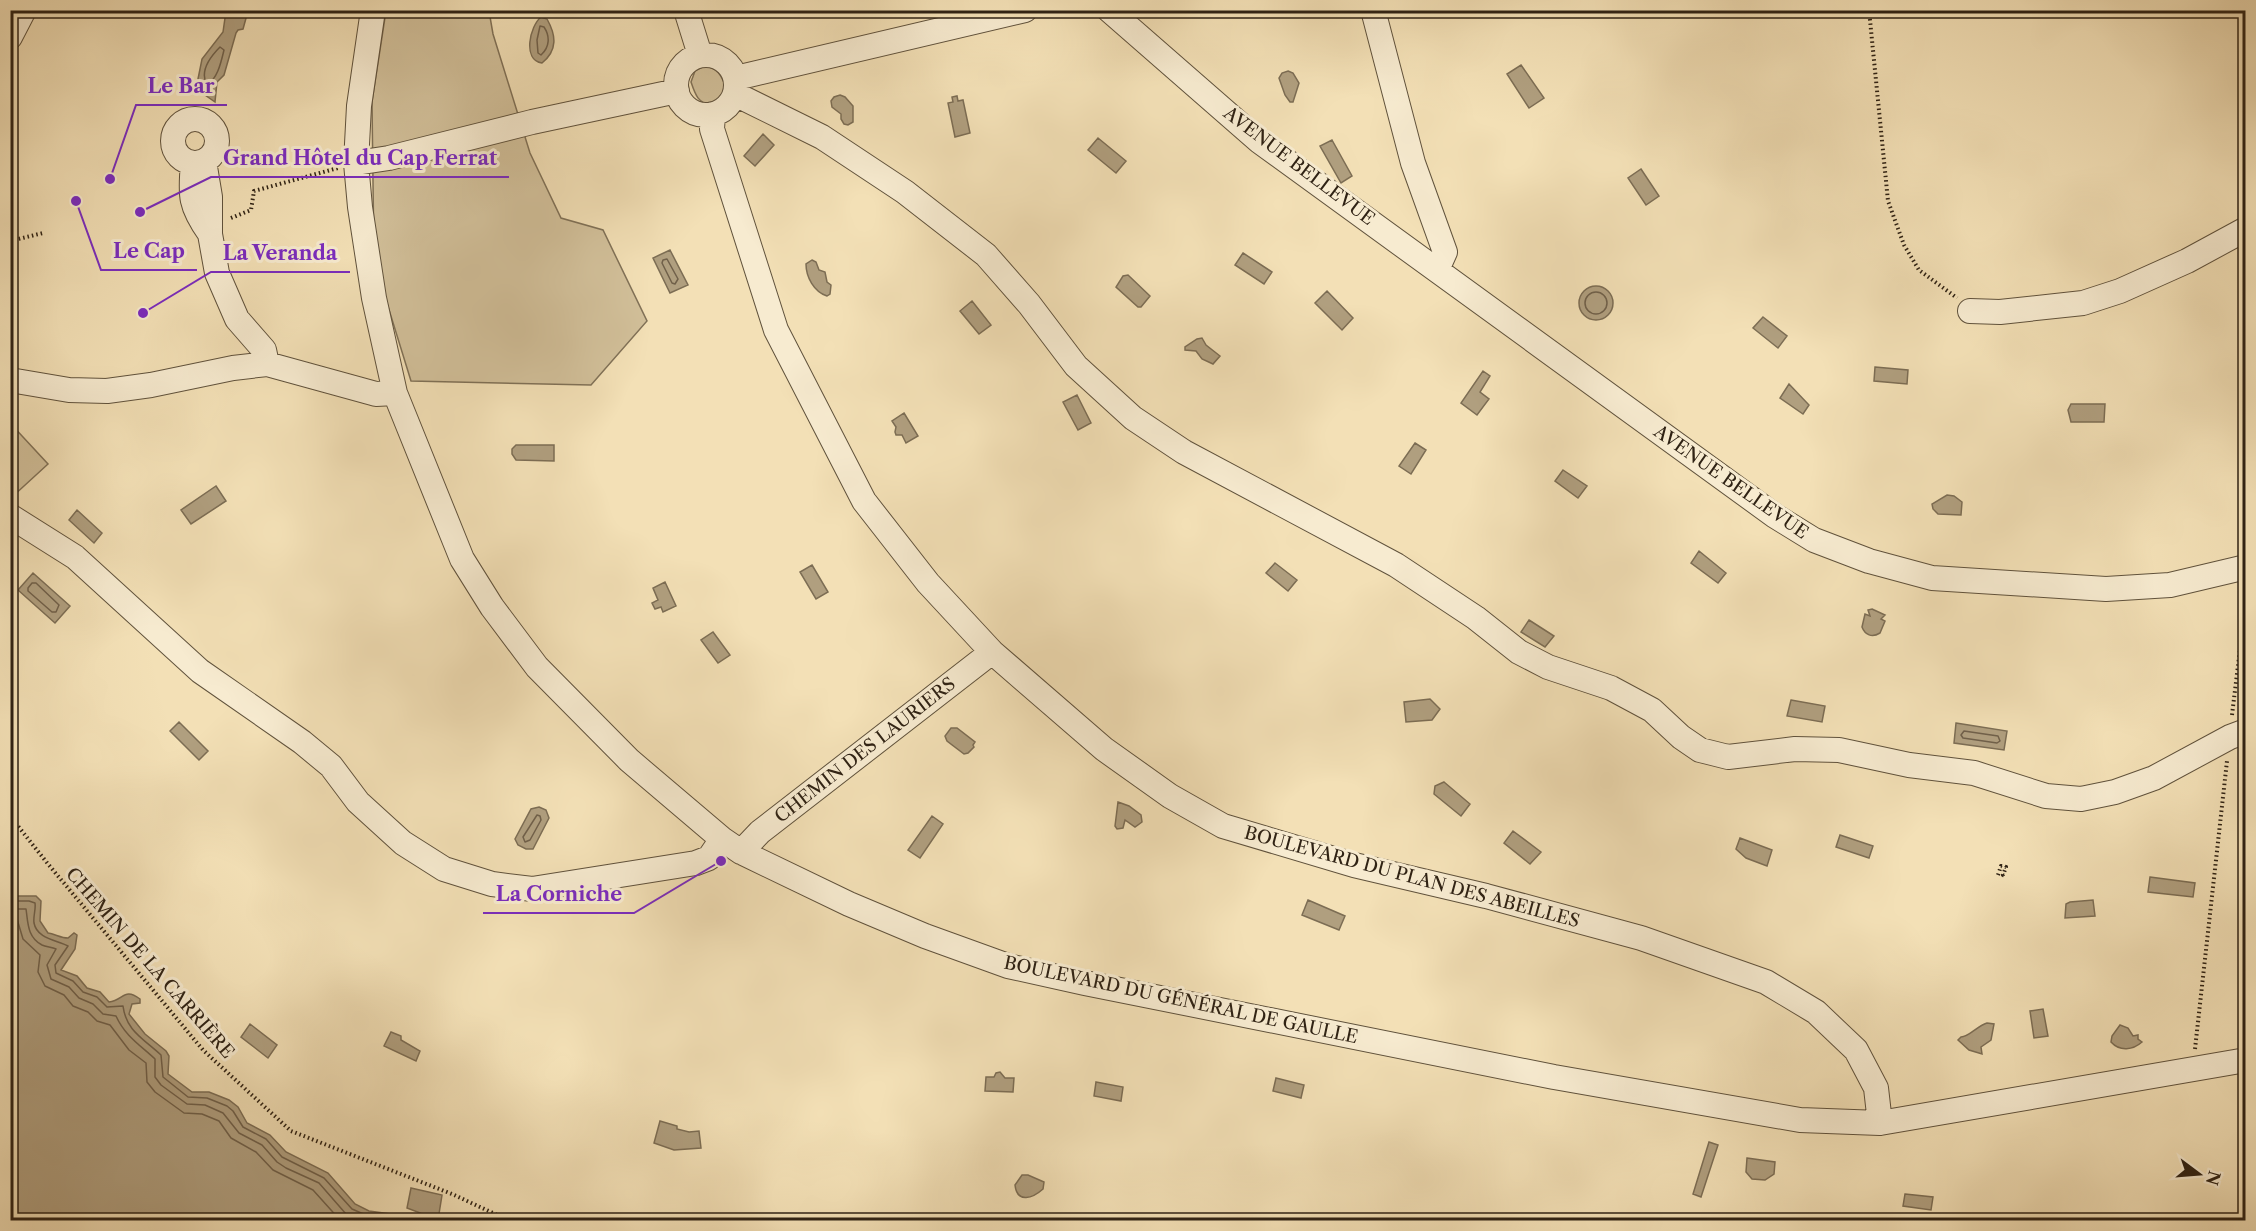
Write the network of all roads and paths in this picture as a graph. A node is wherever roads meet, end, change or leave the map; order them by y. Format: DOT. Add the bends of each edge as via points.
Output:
graph roads {
  1 [pos="24,10"];
  2 [pos="373,10"];
  3 [pos="686,10"];
  4 [pos="1025,10"];
  5 [pos="1109,10"];
  6 [pos="1372,10"];
  7 [pos="1869,10"];
  8 [pos="10,37"];
  9 [pos="700,55"];
  10 [pos="735,86"];
  11 [pos="676,91"];
  12 [pos="713,114"];
  13 [pos="199,162"];
  14 [pos="356,163"];
  15 [pos="228,219"];
  16 [pos="2246,229"];
  17 [pos="43,233"];
  18 [pos="10,241"];
  19 [pos="1437,270"];
  20 [pos="1971,311"];
  21 [pos="267,364"];
  22 [pos="10,380"];
  23 [pos="395,393"];
  24 [pos="10,516"];
  25 [pos="2246,567"];
  26 [pos="2246,600"];
  27 [pos="992,652"];
  28 [pos="2238,734"];
  29 [pos="10,816"];
  30 [pos="732,846"];
  31 [pos="1998,875"];
  32 [pos="2006,876"];
  33 [pos="2246,1060"];
  34 [pos="2193,1070"];
  35 [pos="1880,1124"];
  36 [pos="508,1221"];
  1 -- 8 [label="street"];
  2 -- 14 [label="street, BOULEVARD DU GÉNÉRAL DE GAULLE" via="359,106"];
  3 -- 9 [label="street"];
  4 -- 10 [label="street"];
  5 -- 19 [label="street, AVENUE BELLEVUE" via="1259,141"];
  6 -- 19 [label="street" via="1413,163 1445,252"];
  7 -- 20 [label="path" via="1888,201 1904,245 1919,270"];
  9 -- 10 [label="street" via="726,62"];
  9 -- 11 [label="street" via="678,73"];
  10 -- 12 [label="street" via="730,103"];
  10 -- 28 [label="street" via="905,192 986,255 1076,366 1133,418 1184,452 1396,565 1519,652 1548,667 1611,688 1653,710 1700,750 1728,756 1795,749 1839,750 1909,765 1974,772 2046,796 2080,799 2154,778"];
  11 -- 12 [label="street" via="694,112"];
  11 -- 14 [label="street"];
  12 -- 27 [label="street, BOULEVARD DU PLAN DES ABEILLES" via="712,129 776,330 864,501 928,583"];
  13 -- 21 [label="street" via="210,197 210,234 217,273 237,319 264,350"];
  14 -- 15 [label="path" via="254,191 250,210"];
  14 -- 23 [label="street, BOULEVARD DU GÉNÉRAL DE GAULLE" via="374,298"];
  16 -- 20 [label="street" via="2187,261 2083,303 2000,312"];
  17 -- 18 [label="path"];
  19 -- 25 [label="street, AVENUE BELLEVUE" via="1775,516 1814,540 1869,561 1932,578 2106,589 2170,585"];
  21 -- 22 [label="street" via="107,391 69,390"];
  21 -- 23 [label="street" via="376,394"];
  23 -- 30 [label="street, BOULEVARD DU GÉNÉRAL DE GAULLE" via="462,559 492,607 537,667 629,760"];
  24 -- 30 [label="street, CHEMIN DES LAURIERS" via="75,557 200,671 331,766 358,802 403,843 444,869 492,884 532,889 696,863"];
  26 -- 28 [label="path"];
  27 -- 30 [label="street, CHEMIN DES LAURIERS" via="760,832"];
  27 -- 35 [label="street, BOULEVARD DU PLAN DES ABEILLES" via="1104,749 1170,796 1223,826 1354,865 1641,938 1766,982 1816,1012 1856,1050 1876,1088"];
  28 -- 34 [label="path"];
  29 -- 36 [label="path, CHEMIN DE LA CARRIÈRE" via="203,1050 291,1131 452,1194"];
  30 -- 35 [label="street, BOULEVARD DU GÉNÉRAL DE GAULLE" via="914,932 1008,966 1554,1077 1800,1120"];
  31 -- 32 [label="path" via="2001,866 2006,867"];
  33 -- 34 [label="street, BOULEVARD DU GÉNÉRAL DE GAULLE"];
  34 -- 35 [label="street, BOULEVARD DU GÉNÉRAL DE GAULLE"];
}
